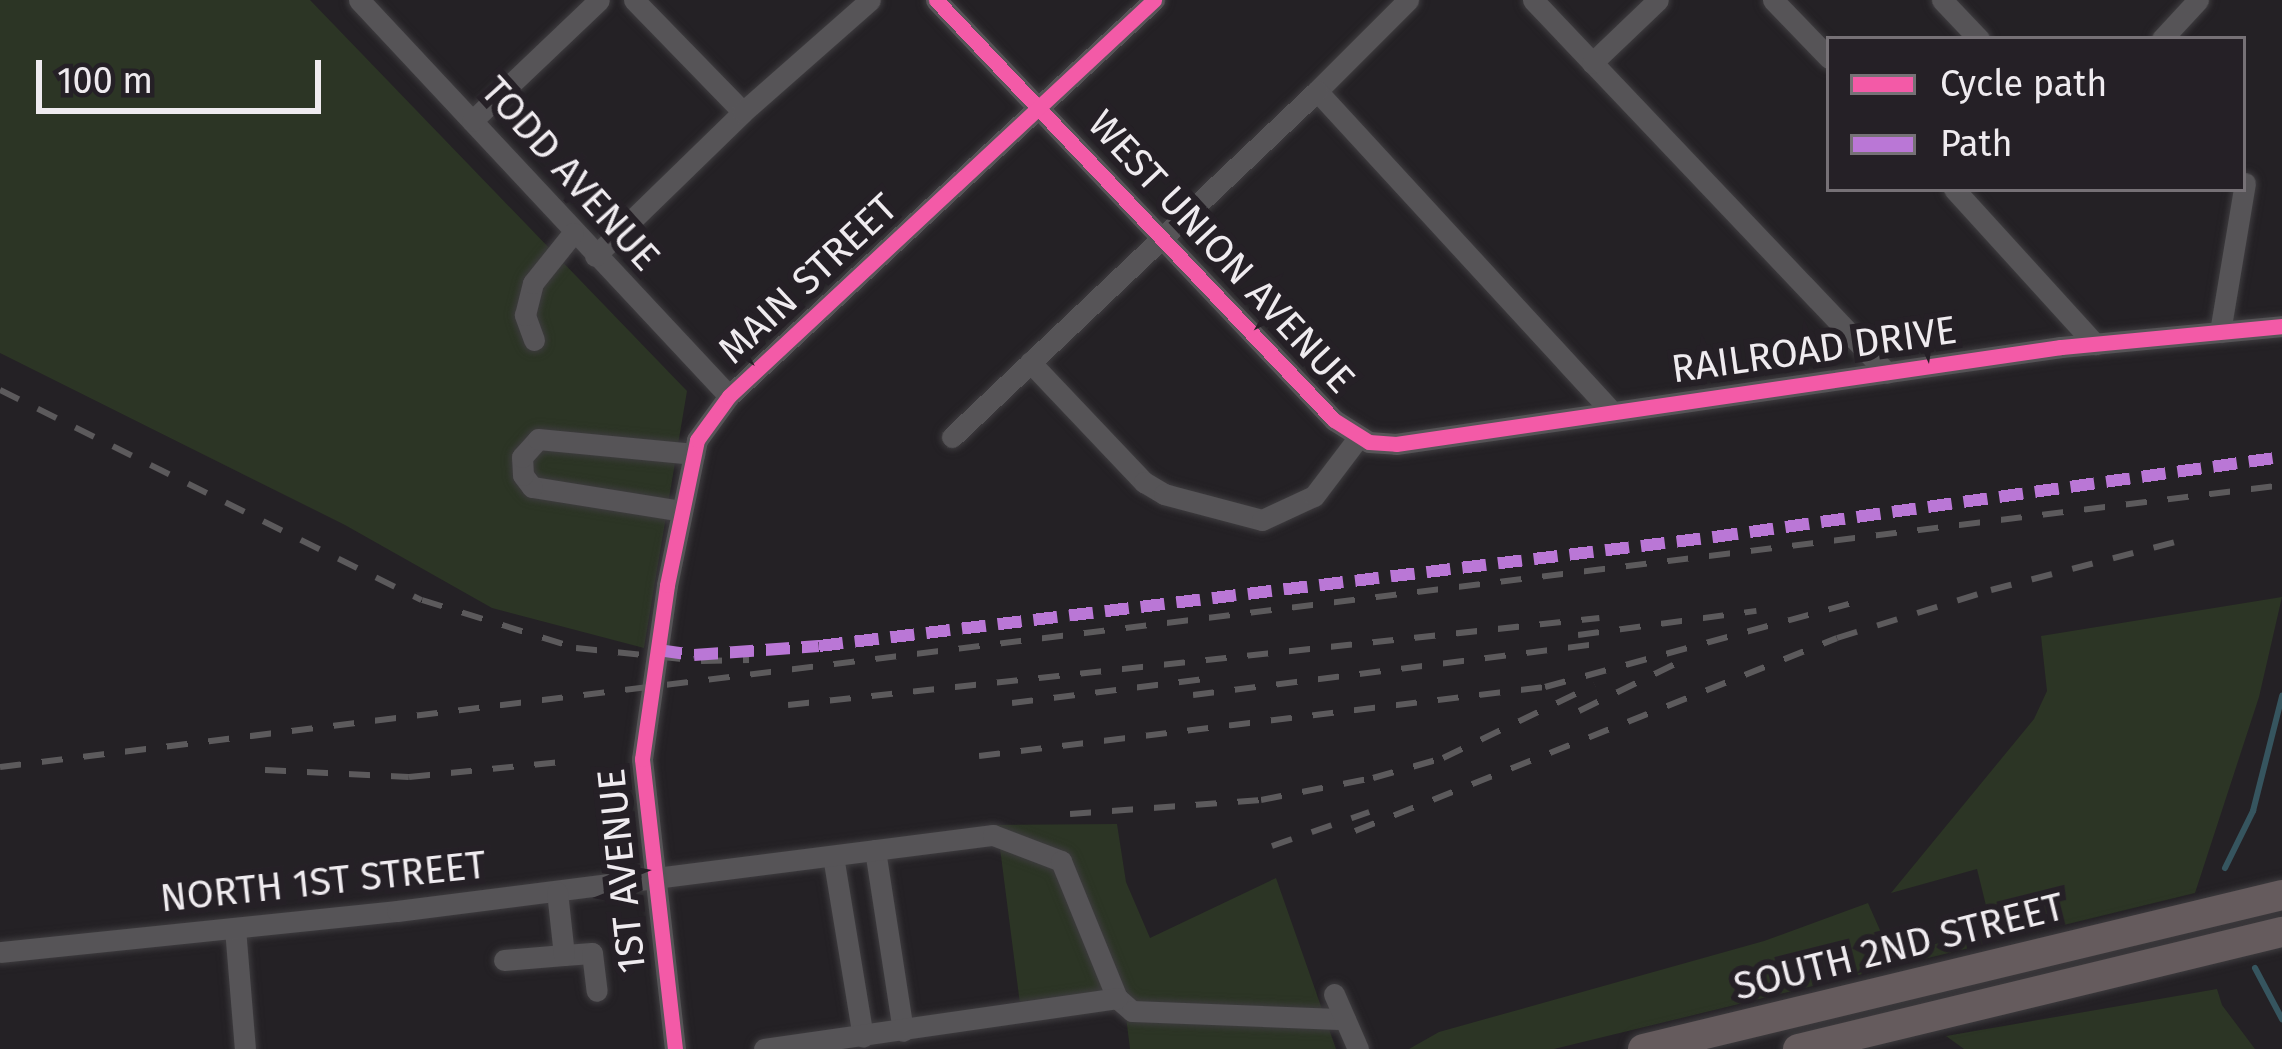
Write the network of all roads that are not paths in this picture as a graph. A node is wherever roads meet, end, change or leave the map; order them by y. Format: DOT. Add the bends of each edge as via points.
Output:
graph roads {
  1 [pos="359,0"];
  2 [pos="599,0"];
  3 [pos="634,0"];
  4 [pos="870,0"];
  5 [pos="936,0"];
  6 [pos="1154,0"];
  7 [pos="1408,0"];
  8 [pos="1533,0"];
  9 [pos="1658,0"];
  10 [pos="1773,0"];
  11 [pos="1942,0"];
  12 [pos="2198,0"];
  13 [pos="1976,36"];
  14 [pos="2165,36"];
  15 [pos="1826,55"];
  16 [pos="1592,63"];
  17 [pos="1317,91"];
  18 [pos="1039,108"];
  19 [pos="743,112"];
  20 [pos="472,122"];
  21 [pos="1957,192"];
  22 [pos="2244,192"];
  23 [pos="573,233"];
  24 [pos="1160,238"];
  25 [pos="595,256"];
  26 [pos="2282,326"];
  27 [pos="2220,332"];
  28 [pos="534,340"];
  29 [pos="2095,344"];
  30 [pos="1030,362"];
  31 [pos="1887,373"];
  32 [pos="729,396"];
  33 [pos="1612,412"];
  34 [pos="952,437"];
  35 [pos="1358,438"];
  36 [pos="694,454"];
  37 [pos="682,511"];
  38 [pos="652,687"];
  39 [pos="874,850"];
  40 [pos="833,856"];
  41 [pos="654,879"];
  42 [pos="557,892"];
  43 [pos="2282,896"];
  44 [pos="235,928"];
  45 [pos="2282,932"];
  46 [pos="0,952"];
  47 [pos="564,955"];
  48 [pos="505,961"];
  49 [pos="597,991"];
  50 [pos="1334,994"];
  51 [pos="1117,998"];
  52 [pos="1346,1019"];
  53 [pos="903,1030"];
  54 [pos="863,1037"];
  55 [pos="245,1049"];
  56 [pos="675,1049"];
  57 [pos="764,1049"];
  58 [pos="1358,1049"];
  59 [pos="1643,1049"];
  60 [pos="1798,1049"];
  1 -- 20 [label="street, TODD AVENUE"];
  2 -- 20 [label="street"];
  3 -- 19 [label="street"];
  4 -- 19 [label="street"];
  5 -- 18 [label="street, WEST UNION AVENUE"];
  6 -- 18 [label="street, MAIN STREET"];
  7 -- 17 [label="street"];
  8 -- 16 [label="street"];
  9 -- 16 [label="street"];
  10 -- 15 [label="street"];
  11 -- 13 [label="street"];
  12 -- 14 [label="street"];
  16 -- 31 [label="street"];
  17 -- 24 [label="street"];
  17 -- 33 [label="street"];
  18 -- 24 [label="street, WEST UNION AVENUE"];
  18 -- 32 [label="street, MAIN STREET"];
  19 -- 25 [label="street"];
  20 -- 23 [label="street, TODD AVENUE"];
  21 -- 29 [label="street"];
  22 -- 27 [label="street"];
  23 -- 25 [label="street, TODD AVENUE"];
  23 -- 28 [label="street" via="532,284 525,315"];
  24 -- 30 [label="street"];
  24 -- 35 [label="street, WEST UNION AVENUE"];
  25 -- 32 [label="street, TODD AVENUE"];
  26 -- 27 [label="street, RAILROAD DRIVE"];
  27 -- 29 [label="street, RAILROAD DRIVE"];
  29 -- 31 [label="street, RAILROAD DRIVE"];
  30 -- 34 [label="street"];
  30 -- 35 [label="street" via="1144,482 1262,520 1314,496"];
  31 -- 33 [label="street, RAILROAD DRIVE"];
  32 -- 36 [label="street, MAIN STREET"];
  33 -- 35 [label="street, RAILROAD DRIVE" via="1396,444"];
  36 -- 37 [label="street, MAIN STREET"];
  36 -- 37 [label="street" via="538,439 522,458 532,487"];
  37 -- 38 [label="street, MAIN STREET"];
  38 -- 41 [label="street, 1ST AVENUE" via="642,759"];
  39 -- 40 [label="street, NORTH 1ST STREET"];
  39 -- 51 [label="street, NORTH 1ST STREET" via="993,835 1061,861"];
  39 -- 53 [label="street"];
  40 -- 41 [label="street, NORTH 1ST STREET"];
  40 -- 54 [label="street"];
  41 -- 42 [label="street, NORTH 1ST STREET"];
  41 -- 56 [label="street, 1ST AVENUE"];
  42 -- 44 [label="street, NORTH 1ST STREET"];
  42 -- 47 [label="street"];
  43 -- 59 [label="highway, SOUTH 2ND STREET"];
  44 -- 46 [label="street, NORTH 1ST STREET"];
  44 -- 55 [label="street"];
  45 -- 60 [label="highway, SOUTH 2ND STREET"];
  47 -- 48 [label="street"];
  47 -- 49 [label="street" via="592,953"];
  50 -- 52 [label="street"];
  51 -- 52 [label="street" via="1132,1011"];
  51 -- 53 [label="street"];
  52 -- 58 [label="street"];
  53 -- 54 [label="street"];
  54 -- 57 [label="street"];
}
